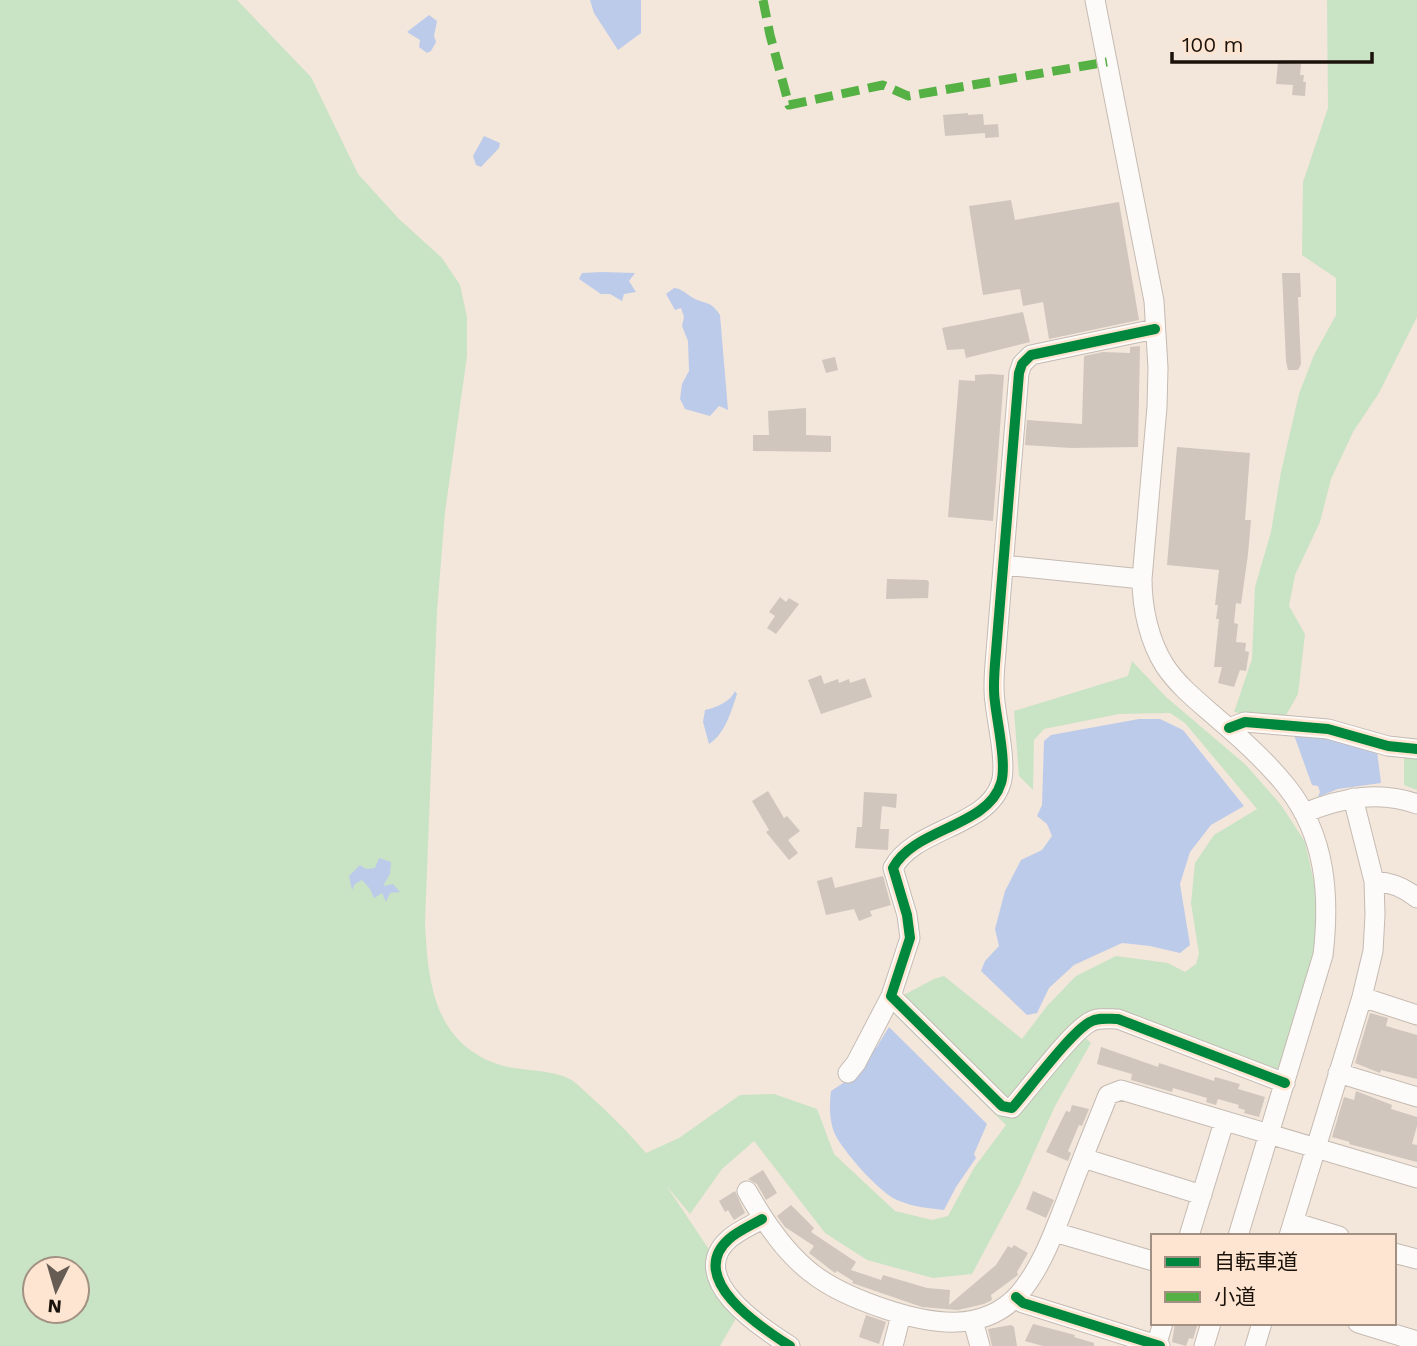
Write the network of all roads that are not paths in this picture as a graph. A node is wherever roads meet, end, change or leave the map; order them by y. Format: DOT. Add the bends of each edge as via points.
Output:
graph roads {
  1 [pos="1095,0"];
  2 [pos="1155,329"];
  3 [pos="1004,565"];
  4 [pos="1142,579"];
  5 [pos="1229,728"];
  6 [pos="1417,749"];
  7 [pos="1353,798"];
  8 [pos="1417,804"];
  9 [pos="1304,813"];
  10 [pos="1374,881"];
  11 [pos="1417,898"];
  12 [pos="891,996"];
  13 [pos="1362,997"];
  14 [pos="1417,1015"];
  15 [pos="848,1073"];
  16 [pos="1338,1073"];
  17 [pos="1285,1083"];
  18 [pos="1417,1097"];
  19 [pos="1224,1122"];
  20 [pos="1269,1135"];
  21 [pos="1315,1147"];
  22 [pos="1083,1158"];
  23 [pos="1417,1178"];
  24 [pos="747,1191"];
  25 [pos="1202,1195"];
  26 [pos="762,1219"];
  27 [pos="1291,1229"];
  28 [pos="1054,1232"];
  29 [pos="1190,1234"];
  30 [pos="1239,1234"];
  31 [pos="1325,1234"];
  32 [pos="1396,1254"];
  33 [pos="1417,1259"];
  34 [pos="1151,1260"];
  35 [pos="1016,1297"];
  36 [pos="901,1315"];
  37 [pos="973,1321"];
  38 [pos="1162,1325"];
  39 [pos="1210,1325"];
  40 [pos="1261,1325"];
  41 [pos="1365,1325"];
  42 [pos="765,1330"];
  43 [pos="1417,1341"];
  44 [pos="752,1346"];
  45 [pos="790,1346"];
  46 [pos="893,1346"];
  47 [pos="980,1346"];
  48 [pos="1157,1346"];
  49 [pos="1204,1346"];
  50 [pos="1255,1346"];
  1 -- 2 [label="street" via="1154,301"];
  2 -- 3 [label="street" via="1031,355 1022,363"];
  2 -- 4 [label="street" via="1157,407"];
  3 -- 4 [label="street"];
  3 -- 12 [label="street" via="994,698 1002,782 991,802 924,840 892,868 910,938"];
  4 -- 5 [label="street" via="1151,634 1165,665"];
  5 -- 6 [label="street" via="1245,722 1328,729"];
  5 -- 9 [label="street" via="1288,788"];
  7 -- 8 [label="street" via="1402,799"];
  7 -- 9 [label="street"];
  7 -- 10 [label="street"];
  9 -- 17 [label="street" via="1326,882 1327,919 1323,955"];
  10 -- 11 [label="street" via="1387,882"];
  10 -- 13 [label="street" via="1373,951"];
  12 -- 15 [label="street"];
  12 -- 17 [label="street" via="1002,1106 1012,1108 1074,1036 1090,1022 1102,1019 1118,1019"];
  13 -- 14 [label="street"];
  13 -- 16 [label="street"];
  16 -- 18 [label="street"];
  16 -- 21 [label="street"];
  17 -- 20 [label="street"];
  19 -- 20 [label="street"];
  19 -- 22 [label="street" via="1121,1090 1108,1095"];
  19 -- 25 [label="street"];
  20 -- 21 [label="street"];
  20 -- 30 [label="street"];
  21 -- 23 [label="street"];
  21 -- 27 [label="street"];
  22 -- 25 [label="street"];
  22 -- 28 [label="street"];
  24 -- 26 [label="street"];
  25 -- 29 [label="street"];
  26 -- 36 [label="street" via="794,1258 817,1277"];
  26 -- 42 [label="street" via="729,1240 718,1254 715,1269 720,1286"];
  27 -- 31 [label="street"];
  28 -- 34 [label="street"];
  28 -- 35 [label="street" via="1034,1275"];
  32 -- 33 [label="street"];
  35 -- 37 [label="street"];
  35 -- 48 [label="street"];
  36 -- 37 [label="street" via="944,1324"];
  36 -- 46 [label="street"];
  37 -- 47 [label="street"];
  38 -- 48 [label="street"];
  39 -- 49 [label="street"];
  40 -- 50 [label="street"];
  41 -- 43 [label="street"];
  42 -- 44 [label="street"];
  42 -- 45 [label="street"];
}
